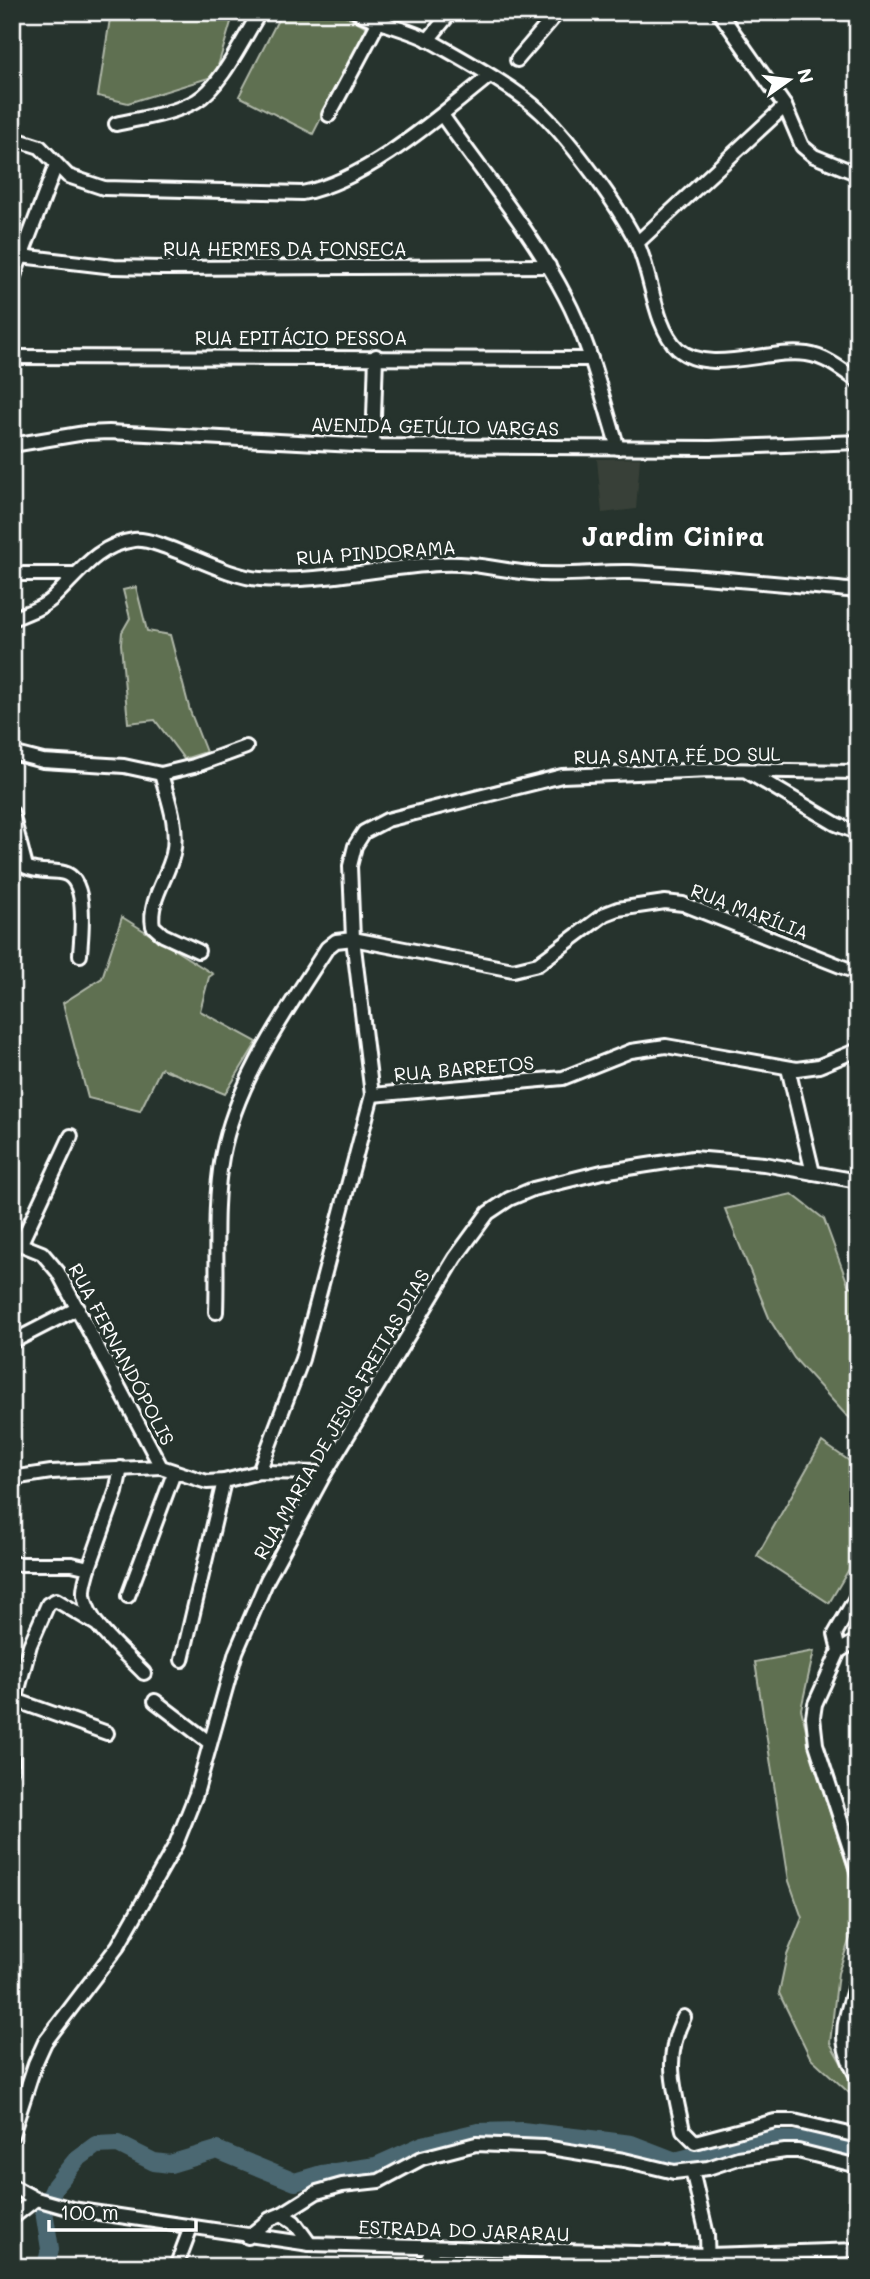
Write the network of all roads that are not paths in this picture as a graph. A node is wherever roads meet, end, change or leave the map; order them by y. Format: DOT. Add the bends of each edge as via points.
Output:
graph roads {
  1 [pos="260,12"];
  2 [pos="358,12"];
  3 [pos="451,12"];
  4 [pos="558,12"];
  5 [pos="719,12"];
  6 [pos="378,23"];
  7 [pos="428,40"];
  8 [pos="517,60"];
  9 [pos="488,77"];
  10 [pos="785,106"];
  11 [pos="329,115"];
  12 [pos="442,115"];
  13 [pos="116,124"];
  14 [pos="12,138"];
  15 [pos="56,165"];
  16 [pos="858,174"];
  17 [pos="637,243"];
  18 [pos="17,255"];
  19 [pos="549,266"];
  20 [pos="12,281"];
  21 [pos="376,356"];
  22 [pos="12,357"];
  23 [pos="591,359"];
  24 [pos="858,381"];
  25 [pos="858,442"];
  26 [pos="12,445"];
  27 [pos="373,446"];
  28 [pos="618,448"];
  29 [pos="12,574"];
  30 [pos="73,574"];
  31 [pos="858,591"];
  32 [pos="12,619"];
  33 [pos="246,747"];
  34 [pos="12,753"];
  35 [pos="748,772"];
  36 [pos="858,772"];
  37 [pos="161,774"];
  38 [pos="12,813"];
  39 [pos="858,833"];
  40 [pos="73,877"];
  41 [pos="87,894"];
  42 [pos="353,939"];
  43 [pos="198,951"];
  44 [pos="80,955"];
  45 [pos="858,973"];
  46 [pos="858,1050"];
  47 [pos="788,1068"];
  48 [pos="372,1095"];
  49 [pos="71,1136"];
  50 [pos="813,1173"];
  51 [pos="858,1181"];
  52 [pos="16,1242"];
  53 [pos="78,1308"];
  54 [pos="216,1312"];
  55 [pos="12,1342"];
  56 [pos="161,1466"];
  57 [pos="121,1468"];
  58 [pos="259,1472"];
  59 [pos="174,1473"];
  60 [pos="325,1473"];
  61 [pos="12,1478"];
  62 [pos="224,1481"];
  63 [pos="12,1564"];
  64 [pos="89,1568"];
  65 [pos="858,1594"];
  66 [pos="128,1596"];
  67 [pos="99,1626"];
  68 [pos="858,1640"];
  69 [pos="839,1651"];
  70 [pos="182,1660"];
  71 [pos="144,1673"];
  72 [pos="155,1701"];
  73 [pos="14,1704"];
  74 [pos="107,1733"];
  75 [pos="210,1743"];
  76 [pos="12,1758"];
  77 [pos="12,1769"];
  78 [pos="858,1873"];
  79 [pos="858,1975"];
  80 [pos="856,1990"];
  81 [pos="684,2017"];
  82 [pos="858,2078"];
  83 [pos="12,2135"];
  84 [pos="858,2136"];
  85 [pos="858,2166"];
  86 [pos="691,2170"];
  87 [pos="12,2186"];
  88 [pos="41,2200"];
  89 [pos="282,2214"];
  90 [pos="12,2218"];
  91 [pos="191,2227"];
  92 [pos="248,2237"];
  93 [pos="310,2244"];
  94 [pos="434,2248"];
  95 [pos="858,2250"];
  96 [pos="708,2261"];
  97 [pos="176,2267"];
  98 [pos="423,2267"];
  1 -- 13 [label="street" via="210,90 198,100"];
  2 -- 6 [label="street"];
  3 -- 7 [label="street"];
  4 -- 8 [label="street"];
  5 -- 10 [label="street"];
  6 -- 7 [label="street"];
  6 -- 11 [label="street"];
  7 -- 9 [label="street"];
  9 -- 12 [label="street"];
  9 -- 17 [label="street" via="524,98 551,123"];
  10 -- 16 [label="street" via="802,146 814,156"];
  10 -- 17 [label="street"];
  12 -- 15 [label="street" via="347,179 302,193 104,188 68,176"];
  12 -- 19 [label="street"];
  14 -- 15 [label="street" via="40,146"];
  15 -- 18 [label="street"];
  17 -- 24 [label="street" via="668,333 677,348 691,358 712,361 808,354 830,361"];
  18 -- 19 [label="street, RUA HERMES DA FONSECA" via="138,268"];
  18 -- 20 [label="street"];
  19 -- 23 [label="street"];
  21 -- 22 [label="street, RUA EPITÁCIO PESSOA"];
  21 -- 23 [label="street, RUA EPITÁCIO PESSOA"];
  21 -- 27 [label="street"];
  23 -- 28 [label="street"];
  25 -- 28 [label="street, AVENIDA GETÚLIO VARGAS"];
  26 -- 27 [label="street, AVENIDA GETÚLIO VARGAS" via="109,432"];
  27 -- 28 [label="street, AVENIDA GETÚLIO VARGAS"];
  29 -- 30 [label="street"];
  30 -- 31 [label="street, RUA PINDORAMA" via="102,551 143,540 224,572 260,579 439,564 530,573 728,577"];
  30 -- 32 [label="street, RUA PINDORAMA" via="53,598"];
  33 -- 37 [label="street"];
  34 -- 37 [label="street" via="43,761 124,766"];
  35 -- 36 [label="street, RUA SANTA FÉ DO SUL"];
  35 -- 39 [label="street"];
  35 -- 42 [label="street, RUA SANTA FÉ DO SUL" via="562,776 372,826 355,846 350,866"];
  37 -- 43 [label="street" via="175,838 153,908 153,926"];
  38 -- 40 [label="street" via="26,867"];
  40 -- 41 [label="street" via="82,880"];
  40 -- 44 [label="street" via="81,907"];
  42 -- 45 [label="street, RUA MARÍLIA" via="513,970 537,964 605,914 665,902 699,910"];
  42 -- 48 [label="street, RUA SANTA FÉ DO SUL"];
  42 -- 54 [label="street" via="336,940 327,948 268,1044 230,1122 218,1203"];
  46 -- 47 [label="street, RUA BARRETOS" via="819,1066"];
  47 -- 48 [label="street, RUA BARRETOS" via="648,1046 563,1078"];
  47 -- 50 [label="street"];
  48 -- 58 [label="street, RUA BARRETOS" via="302,1359"];
  49 -- 52 [label="street"];
  50 -- 51 [label="street, RUA MARIA DE JESUS FREITAS DIAS"];
  50 -- 60 [label="street, RUA MARIA DE JESUS FREITAS DIAS" via="693,1158 578,1177 509,1199 488,1213 470,1234"];
  52 -- 53 [label="street, RUA FERNANDÓPOLIS" via="48,1257"];
  53 -- 55 [label="street"];
  53 -- 56 [label="street, RUA FERNANDÓPOLIS"];
  56 -- 57 [label="street"];
  56 -- 59 [label="street, RUA FERNANDÓPOLIS"];
  57 -- 61 [label="street"];
  57 -- 64 [label="street"];
  58 -- 60 [label="street, RUA FERNANDÓPOLIS"];
  58 -- 62 [label="street, RUA FERNANDÓPOLIS"];
  59 -- 62 [label="street, RUA FERNANDÓPOLIS" via="207,1482"];
  59 -- 66 [label="street"];
  60 -- 75 [label="street, RUA MARIA DE JESUS FREITAS DIAS" via="253,1611"];
  62 -- 70 [label="street"];
  63 -- 64 [label="street"];
  64 -- 67 [label="street" via="84,1593"];
  65 -- 69 [label="street" via="835,1634"];
  67 -- 71 [label="street"];
  67 -- 73 [label="street" via="56,1600 48,1604 30,1645"];
  68 -- 69 [label="street"];
  69 -- 78 [label="street" via="815,1704 813,1730"];
  72 -- 75 [label="street"];
  73 -- 74 [label="street" via="45,1709"];
  75 -- 83 [label="street, RUA MARIA DE JESUS FREITAS DIAS" via="176,1844 118,1946 45,2042"];
  76 -- 77 [label="street"];
  79 -- 80 [label="street"];
  80 -- 82 [label="street" via="842,2035"];
  81 -- 84 [label="street" via="670,2059 690,2140 775,2121"];
  85 -- 86 [label="street" via="785,2151"];
  86 -- 89 [label="street" via="674,2172 544,2147 476,2144 422,2158 379,2181 317,2192"];
  86 -- 96 [label="street"];
  87 -- 88 [label="street, ESTRADA DO JARARAU"];
  88 -- 90 [label="street"];
  88 -- 91 [label="street, ESTRADA DO JARARAU"];
  89 -- 92 [label="street"];
  89 -- 93 [label="street"];
  91 -- 92 [label="street, ESTRADA DO JARARAU"];
  91 -- 97 [label="street"];
  92 -- 93 [label="street, ESTRADA DO JARARAU"];
  93 -- 94 [label="street, ESTRADA DO JARARAU"];
  94 -- 96 [label="street, ESTRADA DO JARARAU"];
  94 -- 98 [label="street"];
  95 -- 96 [label="street, ESTRADA DO JARARAU"];
}
